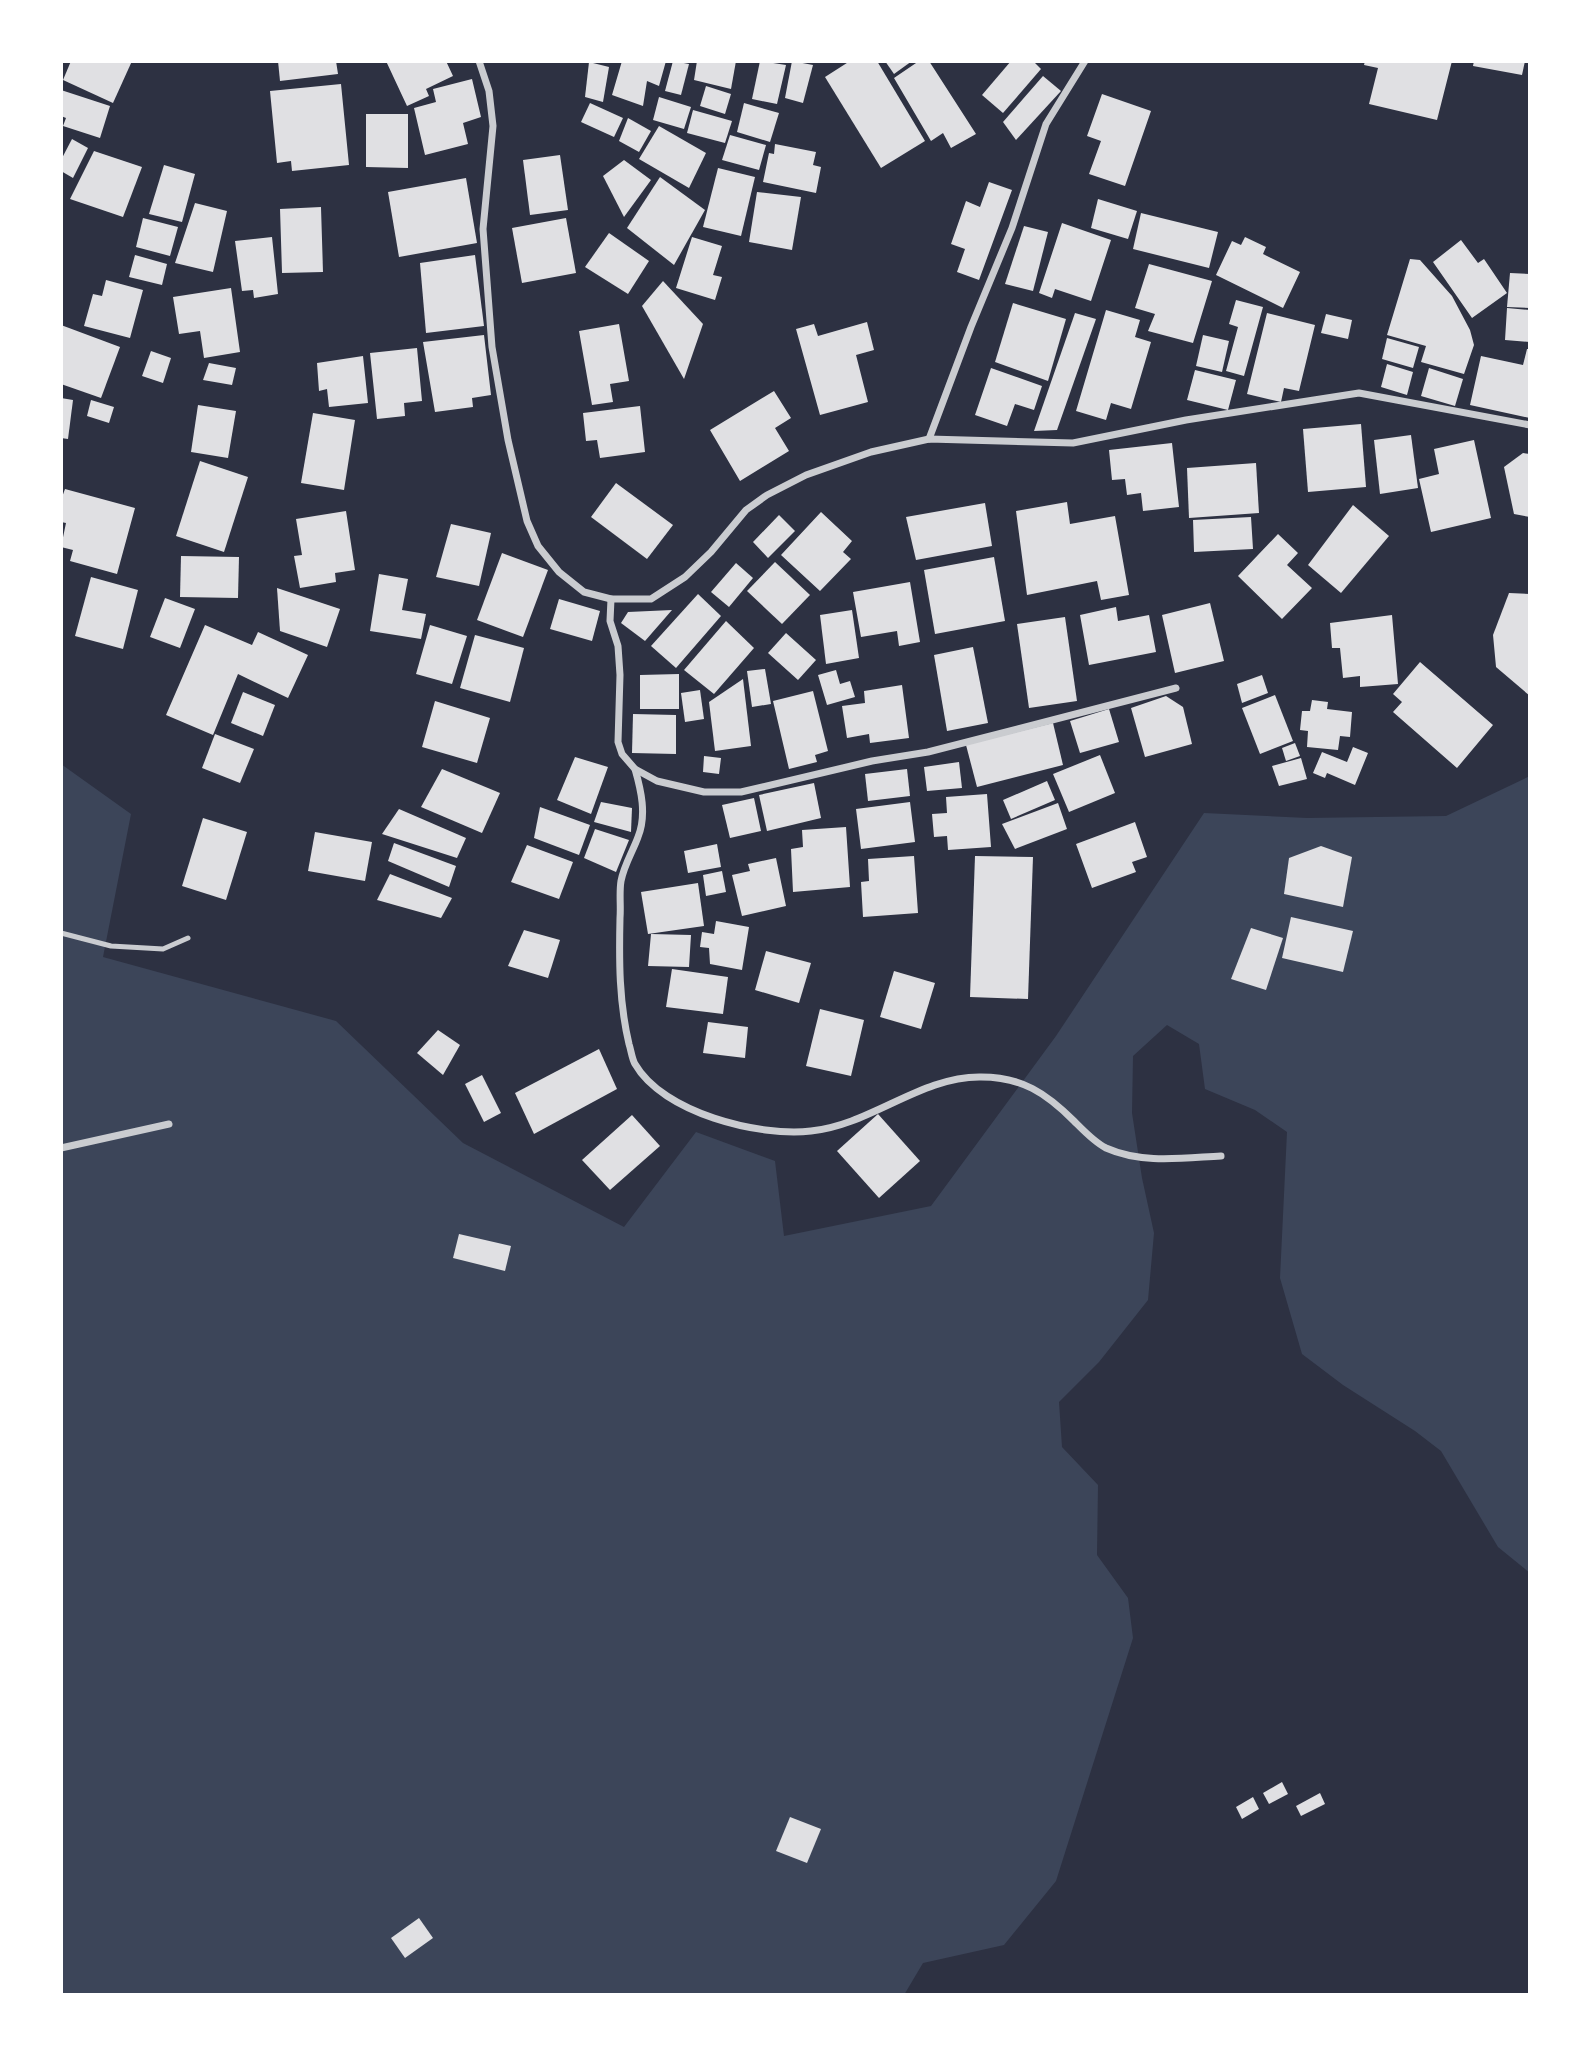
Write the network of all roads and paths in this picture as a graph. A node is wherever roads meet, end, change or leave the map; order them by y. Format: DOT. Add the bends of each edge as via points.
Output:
graph roads {
  1 [pos="479,61"];
  2 [pos="1085,61"];
  3 [pos="1530,425"];
  4 [pos="929,439"];
  5 [pos="611,599"];
  6 [pos="1176,688"];
  7 [pos="635,769"];
  8 [pos="61,933"];
  9 [pos="188,938"];
  10 [pos="169,1124"];
  11 [pos="61,1148"];
  12 [pos="1221,1156"];
  1 -- 5 [label="street" via="493,126 483,229 492,347 527,521 538,546 559,572 584,592"];
  2 -- 4 [label="street" via="1046,124 1012,228"];
  3 -- 4 [label="street" via="1359,393 1073,443"];
  4 -- 5 [label="street" via="871,452 806,475 746,510 685,577 651,599"];
  5 -- 7 [label="street" via="610,621 620,675 618,742"];
  6 -- 7 [label="street" via="928,752 741,792 704,792 657,781"];
  7 -- 12 [label="street" via="642,791 642,818 621,881 618,962 625,1025 634,1064 653,1086 681,1105 730,1123 812,1131 950,1079 1005,1079 1034,1087 1103,1147 1125,1155 1155,1159"];
  8 -- 9 [label="lane" via="111,946 163,949"];
  10 -- 11 [label="street"];
}
